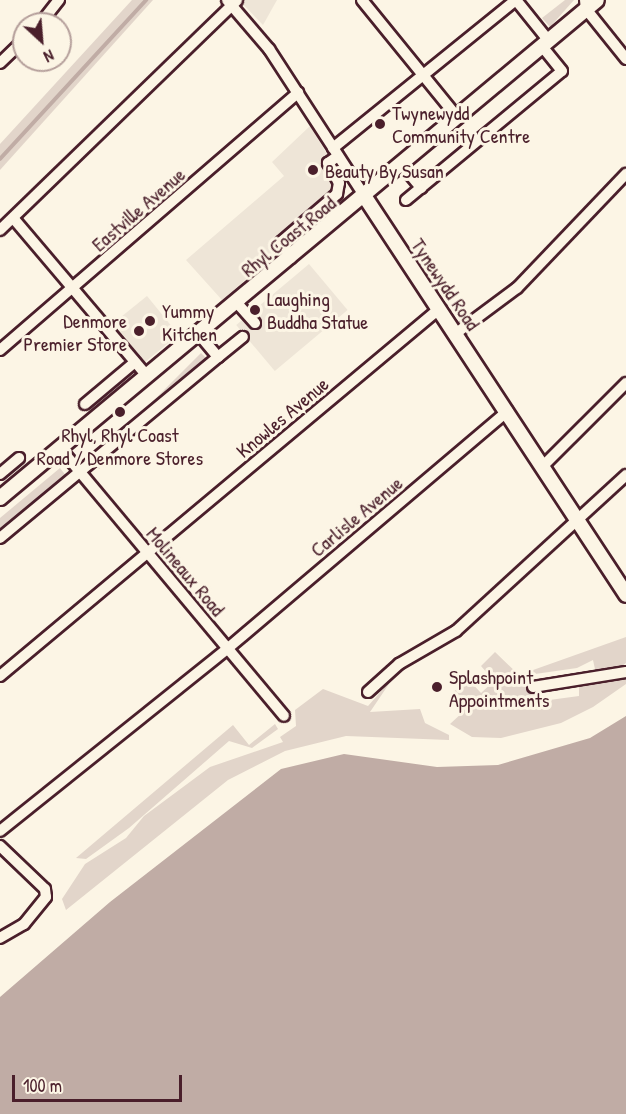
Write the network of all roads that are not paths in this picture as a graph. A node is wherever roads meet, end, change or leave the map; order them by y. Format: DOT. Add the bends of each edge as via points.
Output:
graph roads {
  1 [pos="59,0"];
  2 [pos="362,0"];
  3 [pos="516,0"];
  4 [pos="597,0"];
  5 [pos="232,1"];
  6 [pos="586,5"];
  7 [pos="49,12"];
  8 [pos="545,44"];
  9 [pos="12,52"];
  10 [pos="626,59"];
  11 [pos="0,63"];
  12 [pos="423,75"];
  13 [pos="297,93"];
  14 [pos="458,118"];
  15 [pos="336,152"];
  16 [pos="402,165"];
  17 [pos="626,174"];
  18 [pos="421,188"];
  19 [pos="365,197"];
  20 [pos="406,200"];
  21 [pos="14,219"];
  22 [pos="0,230"];
  23 [pos="291,258"];
  24 [pos="73,289"];
  25 [pos="237,303"];
  26 [pos="439,309"];
  27 [pos="255,323"];
  28 [pos="199,334"];
  29 [pos="455,334"];
  30 [pos="243,337"];
  31 [pos="0,350"];
  32 [pos="218,357"];
  33 [pos="135,362"];
  34 [pos="147,376"];
  35 [pos="626,383"];
  36 [pos="85,404"];
  37 [pos="508,411"];
  38 [pos="60,448"];
  39 [pos="20,458"];
  40 [pos="544,465"];
  41 [pos="79,471"];
  42 [pos="0,474"];
  43 [pos="626,475"];
  44 [pos="0,498"];
  45 [pos="577,518"];
  46 [pos="0,538"];
  47 [pos="148,553"];
  48 [pos="626,596"];
  49 [pos="227,649"];
  50 [pos="626,672"];
  51 [pos="0,676"];
  52 [pos="533,687"];
  53 [pos="368,692"];
  54 [pos="284,716"];
  55 [pos="0,831"];
  56 [pos="0,846"];
  57 [pos="0,938"];
  1 -- 7 [label="street"];
  2 -- 12 [label="street"];
  3 -- 8 [label="street"];
  3 -- 12 [label="street"];
  4 -- 6 [label="main road, Rhyl Coast Road"];
  5 -- 13 [label="street, Tynewydd Road"];
  5 -- 21 [label="street"];
  6 -- 8 [label="main road, Rhyl Coast Road"];
  6 -- 10 [label="street"];
  8 -- 14 [label="main road, Rhyl Coast Road"];
  8 -- 18 [label="street" via="562,71"];
  9 -- 11 [label="street"];
  12 -- 14 [label="street"];
  12 -- 15 [label="street"];
  13 -- 15 [label="street, Tynewydd Road"];
  13 -- 24 [label="street, Eastville Avenue"];
  14 -- 16 [label="main road, Rhyl Coast Road"];
  15 -- 19 [label="street, Tynewydd Road"];
  15 -- 23 [label="street" via="328,164 339,183 337,194 281,242"];
  16 -- 18 [label="street"];
  16 -- 19 [label="main road, Rhyl Coast Road"];
  17 -- 29 [label="street" via="517,288"];
  18 -- 20 [label="street"];
  19 -- 23 [label="main road, Rhyl Coast Road"];
  19 -- 26 [label="main road, Tynewydd Road"];
  21 -- 22 [label="street"];
  21 -- 24 [label="street"];
  23 -- 25 [label="main road, Rhyl Coast Road"];
  24 -- 31 [label="street, Eastville Avenue"];
  24 -- 33 [label="street"];
  25 -- 27 [label="street"];
  25 -- 28 [label="main road, Rhyl Coast Road"];
  26 -- 29 [label="main road, Tynewydd Road"];
  26 -- 47 [label="street, Knowles Avenue"];
  28 -- 32 [label="street"];
  28 -- 34 [label="main road, Rhyl Coast Road"];
  29 -- 37 [label="main road, Tynewydd Road"];
  30 -- 32 [label="street"];
  32 -- 41 [label="street"];
  33 -- 34 [label="street"];
  33 -- 36 [label="street"];
  34 -- 38 [label="main road, Rhyl Coast Road"];
  35 -- 40 [label="street"];
  37 -- 40 [label="main road, Tynewydd Road"];
  37 -- 49 [label="street, Carlisle Avenue"];
  38 -- 41 [label="street, Molineaux Road"];
  38 -- 44 [label="main road, Rhyl Coast Road"];
  39 -- 42 [label="street"];
  40 -- 45 [label="main road, Tynewydd Road"];
  41 -- 46 [label="street"];
  41 -- 47 [label="street, Molineaux Road"];
  43 -- 45 [label="street"];
  45 -- 48 [label="main road, Tynewydd Road"];
  45 -- 53 [label="street" via="456,632 379,672"];
  47 -- 49 [label="street, Molineaux Road"];
  47 -- 51 [label="street, Knowles Avenue"];
  49 -- 54 [label="street, Molineaux Road"];
  49 -- 55 [label="street, Carlisle Avenue"];
  50 -- 52 [label="street"];
  56 -- 57 [label="street" via="45,889 43,904"];
}
